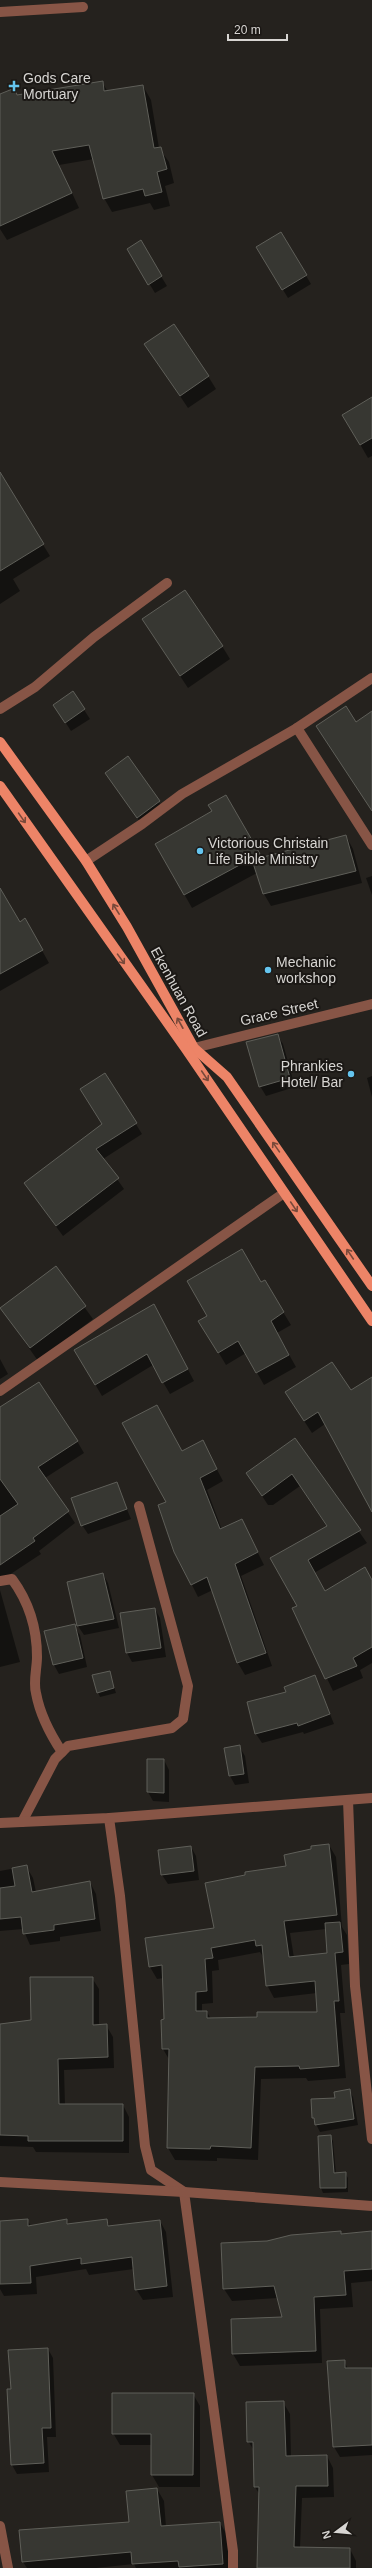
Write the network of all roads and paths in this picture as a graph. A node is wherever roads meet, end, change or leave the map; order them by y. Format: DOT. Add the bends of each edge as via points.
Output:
graph roads {
  1 [pos="83,7"];
  2 [pos="0,12"];
  3 [pos="167,583"];
  4 [pos="372,678"];
  5 [pos="0,709"];
  6 [pos="297,728"];
  7 [pos="0,742"];
  8 [pos="0,786"];
  9 [pos="372,845"];
  10 [pos="86,861"];
  11 [pos="372,1004"];
  12 [pos="194,1048"];
  13 [pos="284,1193"];
  14 [pos="372,1286"];
  15 [pos="372,1321"];
  16 [pos="0,1391"];
  17 [pos="139,1506"];
  18 [pos="0,1581"];
  19 [pos="62,1752"];
  20 [pos="372,1798"];
  21 [pos="348,1800"];
  22 [pos="109,1818"];
  23 [pos="22,1822"];
  24 [pos="0,1823"];
  25 [pos="372,2139"];
  26 [pos="0,2182"];
  27 [pos="184,2192"];
  28 [pos="372,2206"];
  29 [pos="0,2526"];
  30 [pos="8,2568"];
  31 [pos="233,2568"];
  1 -- 2 [label="street"];
  3 -- 5 [label="street" via="94,637 35,687"];
  4 -- 6 [label="street"];
  6 -- 9 [label="street"];
  6 -- 10 [label="street" via="182,794"];
  7 -- 10 [label="main road, Ekenhuan Road"];
  8 -- 13 [label="main road, Ekenhuan Road, one-way" via="186,1049"];
  12 -- 10 [label="main road, Ekenhuan Road, one-way" via="127,927"];
  11 -- 12 [label="street, Grace Street"];
  14 -- 12 [label="main road, Ekenhuan Road, one-way" via="227,1077"];
  13 -- 15 [label="main road, Ekenhuan Road, one-way"];
  13 -- 16 [label="street"];
  17 -- 19 [label="street" via="188,1686 183,1719 172,1728 68,1746"];
  18 -- 19 [label="street" via="12,1579 34,1622 37,1656 35,1692 49,1732"];
  19 -- 23 [label="street" via="55,1759"];
  20 -- 21 [label="street"];
  21 -- 22 [label="street"];
  21 -- 25 [label="street" via="355,1986"];
  22 -- 23 [label="street"];
  22 -- 27 [label="street" via="144,2146 152,2170"];
  23 -- 24 [label="street"];
  26 -- 27 [label="street"];
  27 -- 28 [label="street"];
  27 -- 31 [label="street" via="233,2551"];
  29 -- 30 [label="street"];
}
